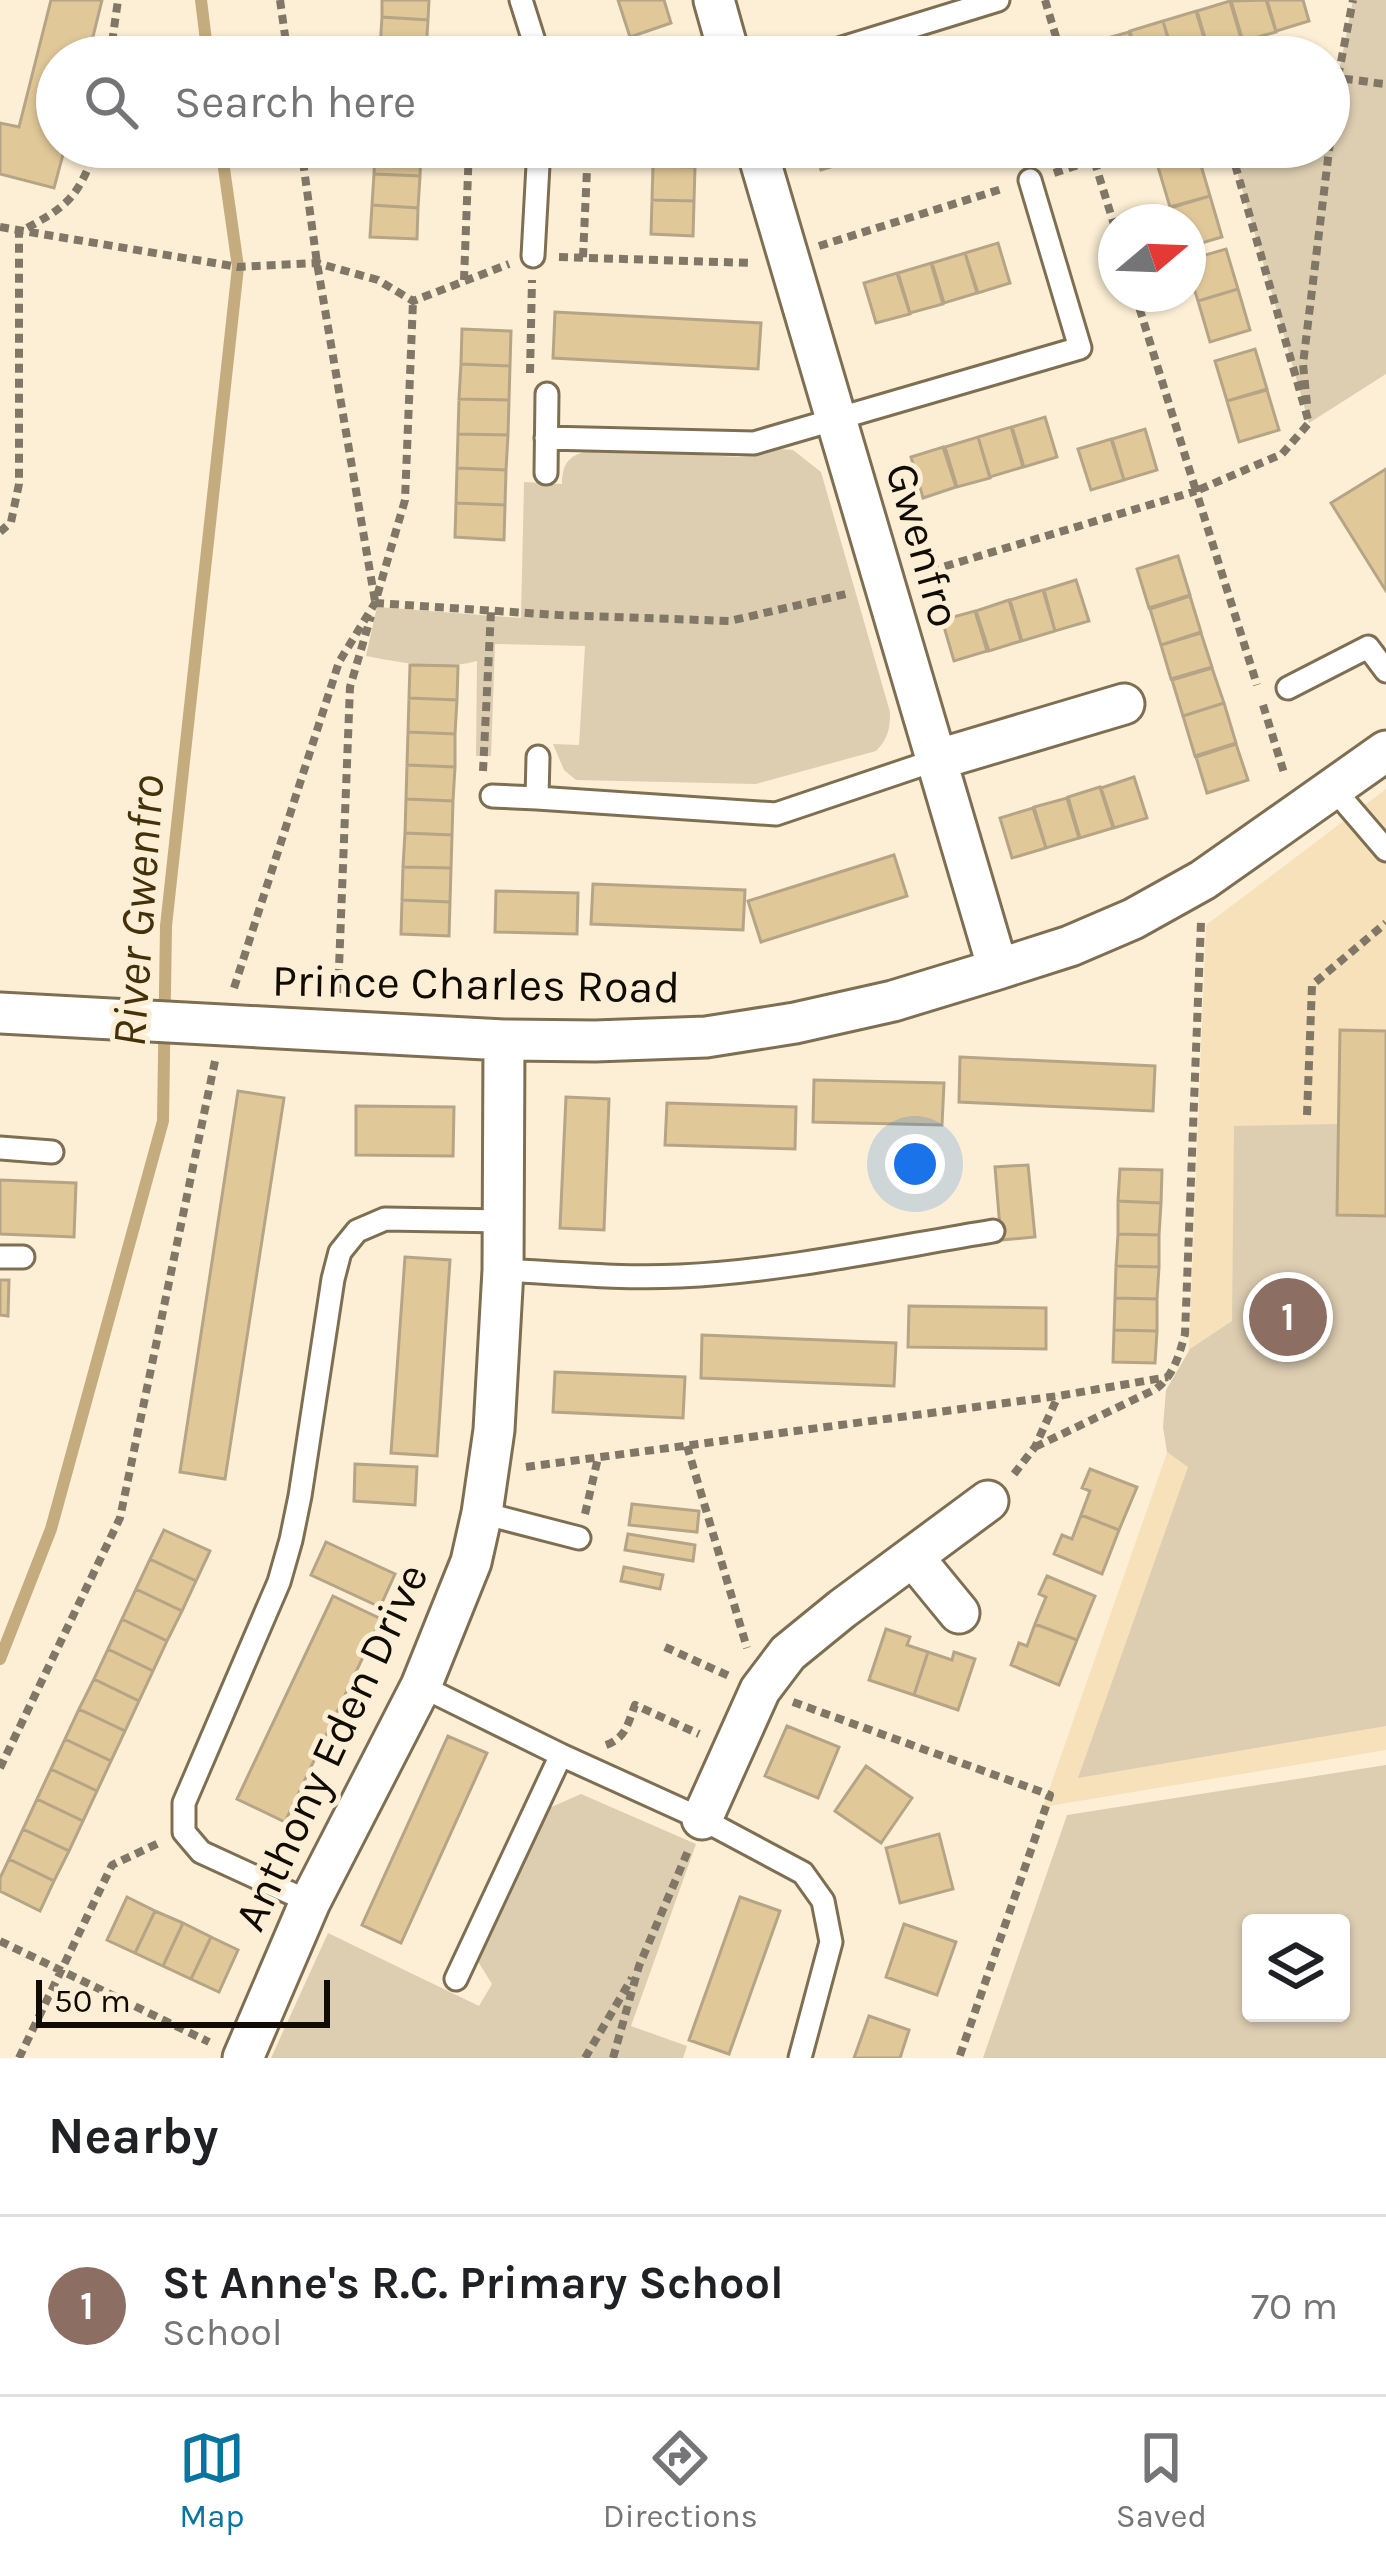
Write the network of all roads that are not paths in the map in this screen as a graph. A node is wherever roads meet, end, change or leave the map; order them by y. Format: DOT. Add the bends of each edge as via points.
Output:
graph roads {
  1 [pos="521,0"];
  2 [pos="714,0"];
  3 [pos="998,0"];
  4 [pos="532,36"];
  5 [pos="724,36"];
  6 [pos="881,36"];
  7 [pos="537,168"];
  8 [pos="762,168"];
  9 [pos="1030,180"];
  10 [pos="533,256"];
  11 [pos="547,394"];
  12 [pos="836,420"];
  13 [pos="547,438"];
  14 [pos="546,473"];
  15 [pos="1386,671"];
  16 [pos="1288,688"];
  17 [pos="1124,704"];
  18 [pos="1386,751"];
  19 [pos="538,757"];
  20 [pos="936,760"];
  21 [pos="1332,788"];
  22 [pos="492,796"];
  23 [pos="537,798"];
  24 [pos="1386,850"];
  25 [pos="998,970"];
  26 [pos="0,1013"];
  27 [pos="504,1040"];
  28 [pos="0,1148"];
  29 [pos="52,1152"];
  30 [pos="502,1221"];
  31 [pos="993,1231"];
  32 [pos="503,1270"];
  33 [pos="988,1501"];
  34 [pos="482,1513"];
  35 [pos="579,1538"];
  36 [pos="913,1557"];
  37 [pos="959,1613"];
  38 [pos="421,1686"];
  39 [pos="561,1755"];
  40 [pos="702,1819"];
  41 [pos="310,1902"];
  42 [pos="456,1979"];
  43 [pos="243,2058"];
  44 [pos="800,2058"];
  1 -- 4 [label="lane"];
  2 -- 5 [label="street"];
  3 -- 6 [label="lane"];
  7 -- 10 [label="lane"];
  8 -- 12 [label="street, Gwenfro"];
  9 -- 12 [label="lane" via="1080,348"];
  11 -- 13 [label="lane"];
  12 -- 13 [label="lane" via="754,442"];
  12 -- 20 [label="street, Gwenfro"];
  13 -- 14 [label="lane"];
  15 -- 16 [label="lane" via="1368,646"];
  17 -- 20 [label="street"];
  18 -- 21 [label="street, Prince Charles Road"];
  19 -- 23 [label="lane"];
  20 -- 23 [label="lane" via="776,814"];
  20 -- 25 [label="street, Gwenfro"];
  21 -- 24 [label="lane"];
  21 -- 25 [label="street, Prince Charles Road" via="1203,880 1132,919"];
  22 -- 23 [label="lane"];
  25 -- 27 [label="street, Prince Charles Road" via="874,1006 706,1036"];
  26 -- 27 [label="street, Prince Charles Road"];
  27 -- 30 [label="street, Anthony Eden Drive"];
  28 -- 29 [label="lane"];
  30 -- 32 [label="street, Anthony Eden Drive"];
  30 -- 41 [label="lane" via="385,1219 357,1231 340,1252 291,1540 184,1803 184,1832 201,1852"];
  31 -- 32 [label="lane" via="721,1273"];
  32 -- 34 [label="street, Anthony Eden Drive"];
  33 -- 36 [label="street"];
  34 -- 35 [label="lane"];
  34 -- 38 [label="street, Anthony Eden Drive"];
  36 -- 37 [label="street"];
  36 -- 40 [label="street" via="788,1653 760,1690"];
  38 -- 39 [label="lane"];
  38 -- 41 [label="street, Anthony Eden Drive"];
  39 -- 40 [label="lane"];
  39 -- 42 [label="lane"];
  40 -- 44 [label="lane" via="803,1873 823,1901 831,1942"];
  41 -- 43 [label="street, Anthony Eden Drive"];
}
